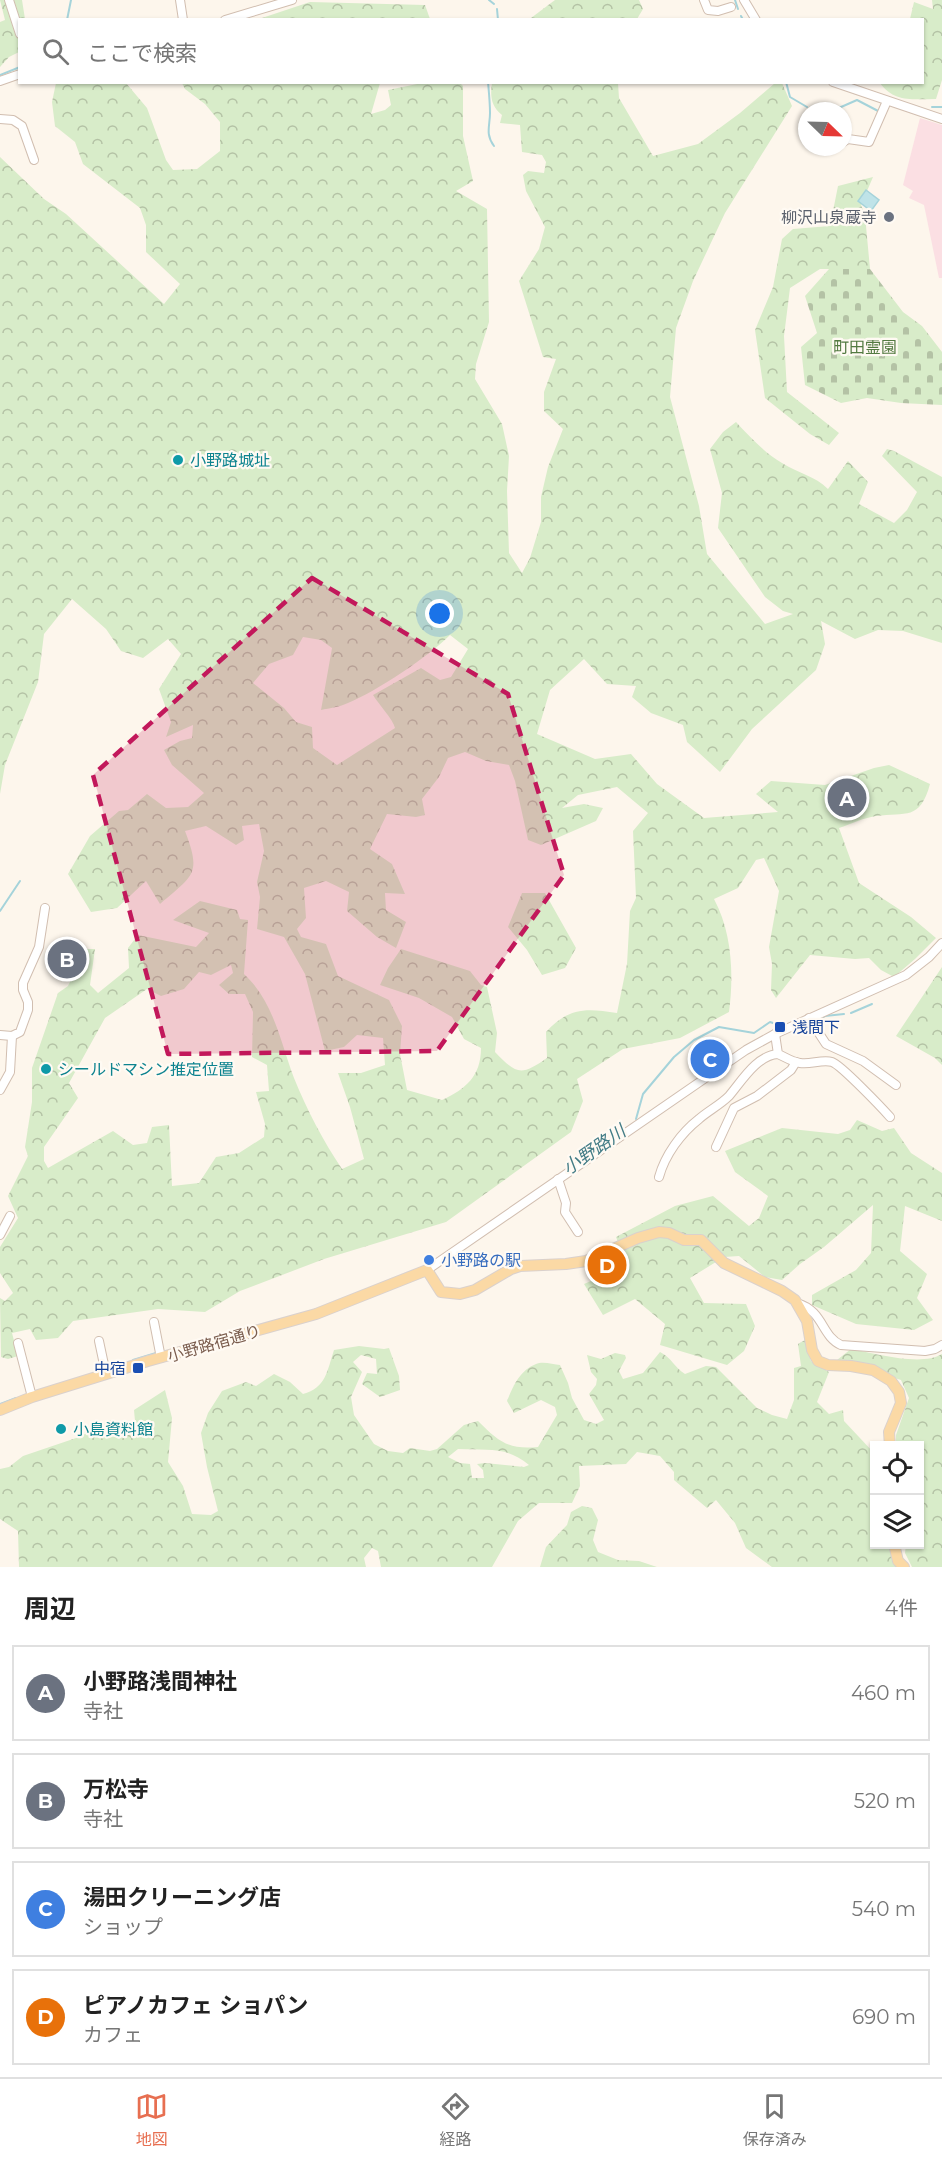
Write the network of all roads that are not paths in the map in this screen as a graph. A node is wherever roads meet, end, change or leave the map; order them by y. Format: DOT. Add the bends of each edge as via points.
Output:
graph roads {
  1 [pos="9,0"];
  2 [pos="180,0"];
  3 [pos="291,0"];
  4 [pos="704,0"];
  5 [pos="744,0"];
  6 [pos="726,7"];
  7 [pos="183,18"];
  8 [pos="232,18"];
  9 [pos="755,18"];
  10 [pos="18,28"];
  11 [pos="18,75"];
  12 [pos="1,83"];
  13 [pos="839,84"];
  14 [pos="887,101"];
  15 [pos="0,119"];
  16 [pos="942,119"];
  17 [pos="852,140"];
  18 [pos="34,160"];
  19 [pos="45,908"];
  20 [pos="942,943"];
  21 [pos="809,1018"];
  22 [pos="776,1034"];
  23 [pos="0,1035"];
  24 [pos="12,1036"];
  25 [pos="778,1054"];
  26 [pos="796,1062"];
  27 [pos="896,1085"];
  28 [pos="0,1090"];
  29 [pos="890,1117"];
  30 [pos="716,1147"];
  31 [pos="659,1177"];
  32 [pos="558,1179"];
  33 [pos="10,1216"];
  34 [pos="578,1232"];
  35 [pos="0,1235"];
  36 [pos="427,1270"];
  37 [pos="797,1303"];
  38 [pos="154,1322"];
  39 [pos="99,1341"];
  40 [pos="18,1343"];
  41 [pos="942,1345"];
  42 [pos="161,1358"];
  43 [pos="106,1374"];
  44 [pos="32,1397"];
  45 [pos="0,1410"];
  46 [pos="890,1441"];
  47 [pos="895,1549"];
  48 [pos="904,1567"];
  1 -- 10 [label="street"];
  2 -- 7 [label="street"];
  3 -- 8 [label="street"];
  4 -- 6 [label="street" via="708,10"];
  5 -- 9 [label="street"];
  11 -- 12 [label="street"];
  13 -- 14 [label="street"];
  14 -- 16 [label="street"];
  14 -- 17 [label="street" via="868,142"];
  15 -- 18 [label="street" via="22,126"];
  19 -- 24 [label="street" via="39,947 23,983 28,1010 20,1032"];
  20 -- 21 [label="street" via="906,975"];
  21 -- 22 [label="street"];
  21 -- 27 [label="street" via="826,1044 863,1061"];
  22 -- 25 [label="street"];
  22 -- 32 [label="street" via="746,1050"];
  23 -- 24 [label="street"];
  24 -- 28 [label="street" via="10,1072"];
  25 -- 26 [label="street"];
  25 -- 31 [label="street" via="749,1071 728,1097 696,1121 674,1147"];
  26 -- 29 [label="street" via="838,1065"];
  26 -- 30 [label="street" via="783,1077 734,1108"];
  32 -- 34 [label="street" via="565,1212"];
  32 -- 36 [label="street"];
  33 -- 35 [label="street"];
  36 -- 37 [label="main road" via="441,1292 460,1294 481,1288 515,1267 586,1261 638,1238 663,1232 684,1240 701,1240 724,1263 782,1291"];
  36 -- 42 [label="main road, 小野路宿通り" via="316,1314"];
  37 -- 41 [label="street" via="815,1313 841,1345 926,1351"];
  37 -- 46 [label="main road" via="807,1320 812,1350 819,1361 873,1370 894,1385 901,1403"];
  38 -- 42 [label="street"];
  39 -- 43 [label="street"];
  40 -- 44 [label="street"];
  42 -- 43 [label="main road, 小野路宿通り"];
  43 -- 44 [label="main road, 小野路宿通り"];
  44 -- 45 [label="main road, 小野路宿通り"];
  47 -- 48 [label="main road"];
}
